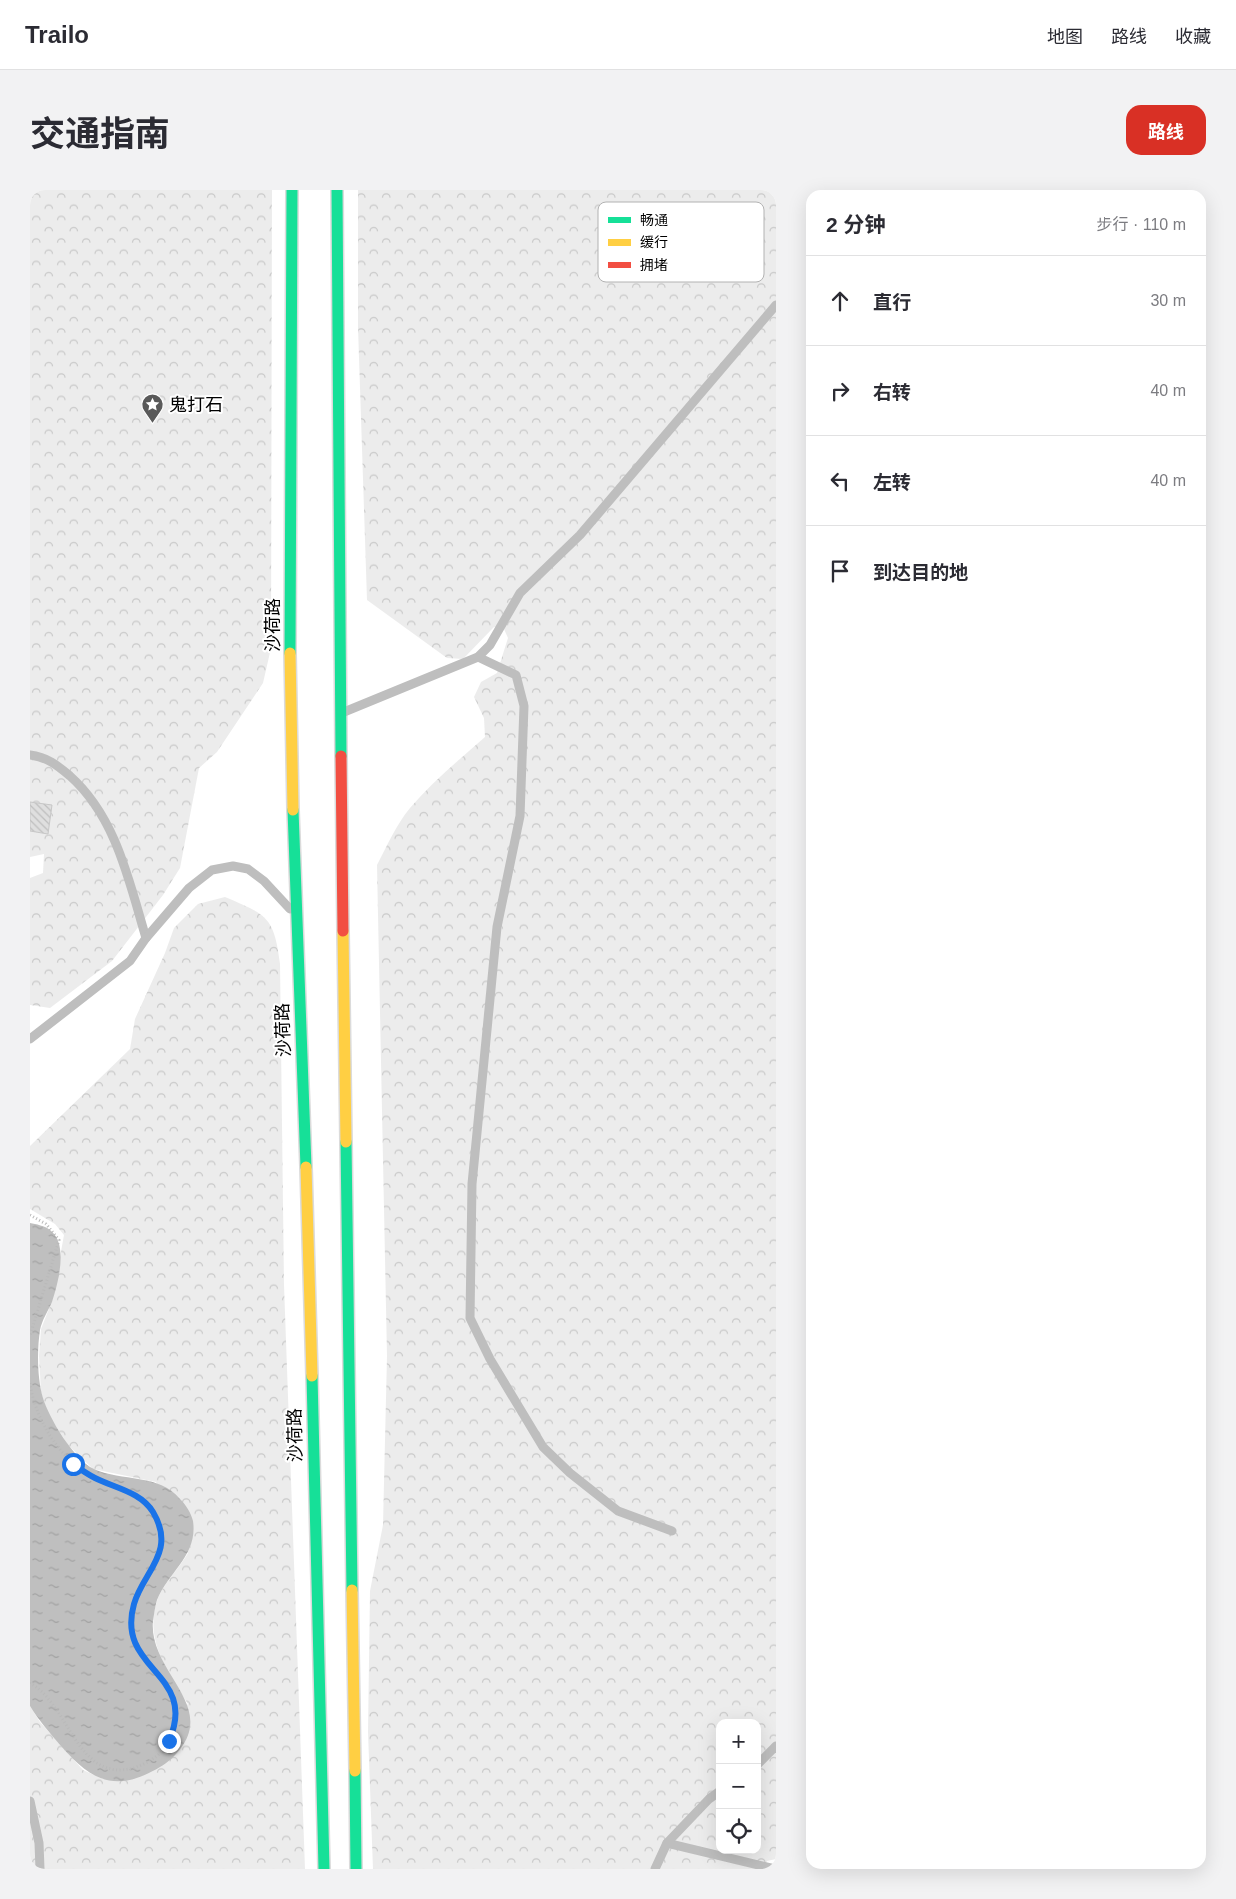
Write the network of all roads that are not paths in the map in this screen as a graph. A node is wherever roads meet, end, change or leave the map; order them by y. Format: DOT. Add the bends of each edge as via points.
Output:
graph roads {
  1 [pos="292,190"];
  2 [pos="337,190"];
  3 [pos="776,305"];
  4 [pos="478,657"];
  5 [pos="341,714"];
  6 [pos="30,755"];
  7 [pos="296,914"];
  8 [pos="146,938"];
  9 [pos="30,1039"];
  10 [pos="672,1530"];
  11 [pos="776,1746"];
  12 [pos="758,1764"];
  13 [pos="716,1795"];
  14 [pos="30,1801"];
  15 [pos="667,1843"];
  16 [pos="40,1869"];
  17 [pos="324,1869"];
  18 [pos="356,1869"];
  19 [pos="655,1869"];
  20 [pos="775,1869"];
  1 -- 7 [label="main road, 沙荷路" via="290,741"];
  2 -- 5 [label="main road"];
  3 -- 4 [label="lane" via="580,534 520,593 490,645"];
  4 -- 5 [label="lane"];
  4 -- 10 [label="lane" via="516,675 524,706 520,816 497,926 472,1184 470,1318 490,1359 542,1447 618,1511"];
  5 -- 18 [label="main road"];
  6 -- 8 [label="lane" via="41,756 56,764 81,786 101,812 127,874"];
  7 -- 8 [label="lane" via="255,874 240,867 223,867 212,870 189,888"];
  7 -- 17 [label="main road, 沙荷路" via="306,1157"];
  8 -- 9 [label="lane" via="130,961"];
  11 -- 12 [label="lane"];
  13 -- 15 [label="lane"];
  14 -- 16 [label="lane" via="39,1843"];
  15 -- 19 [label="lane"];
  15 -- 20 [label="lane"];
}
